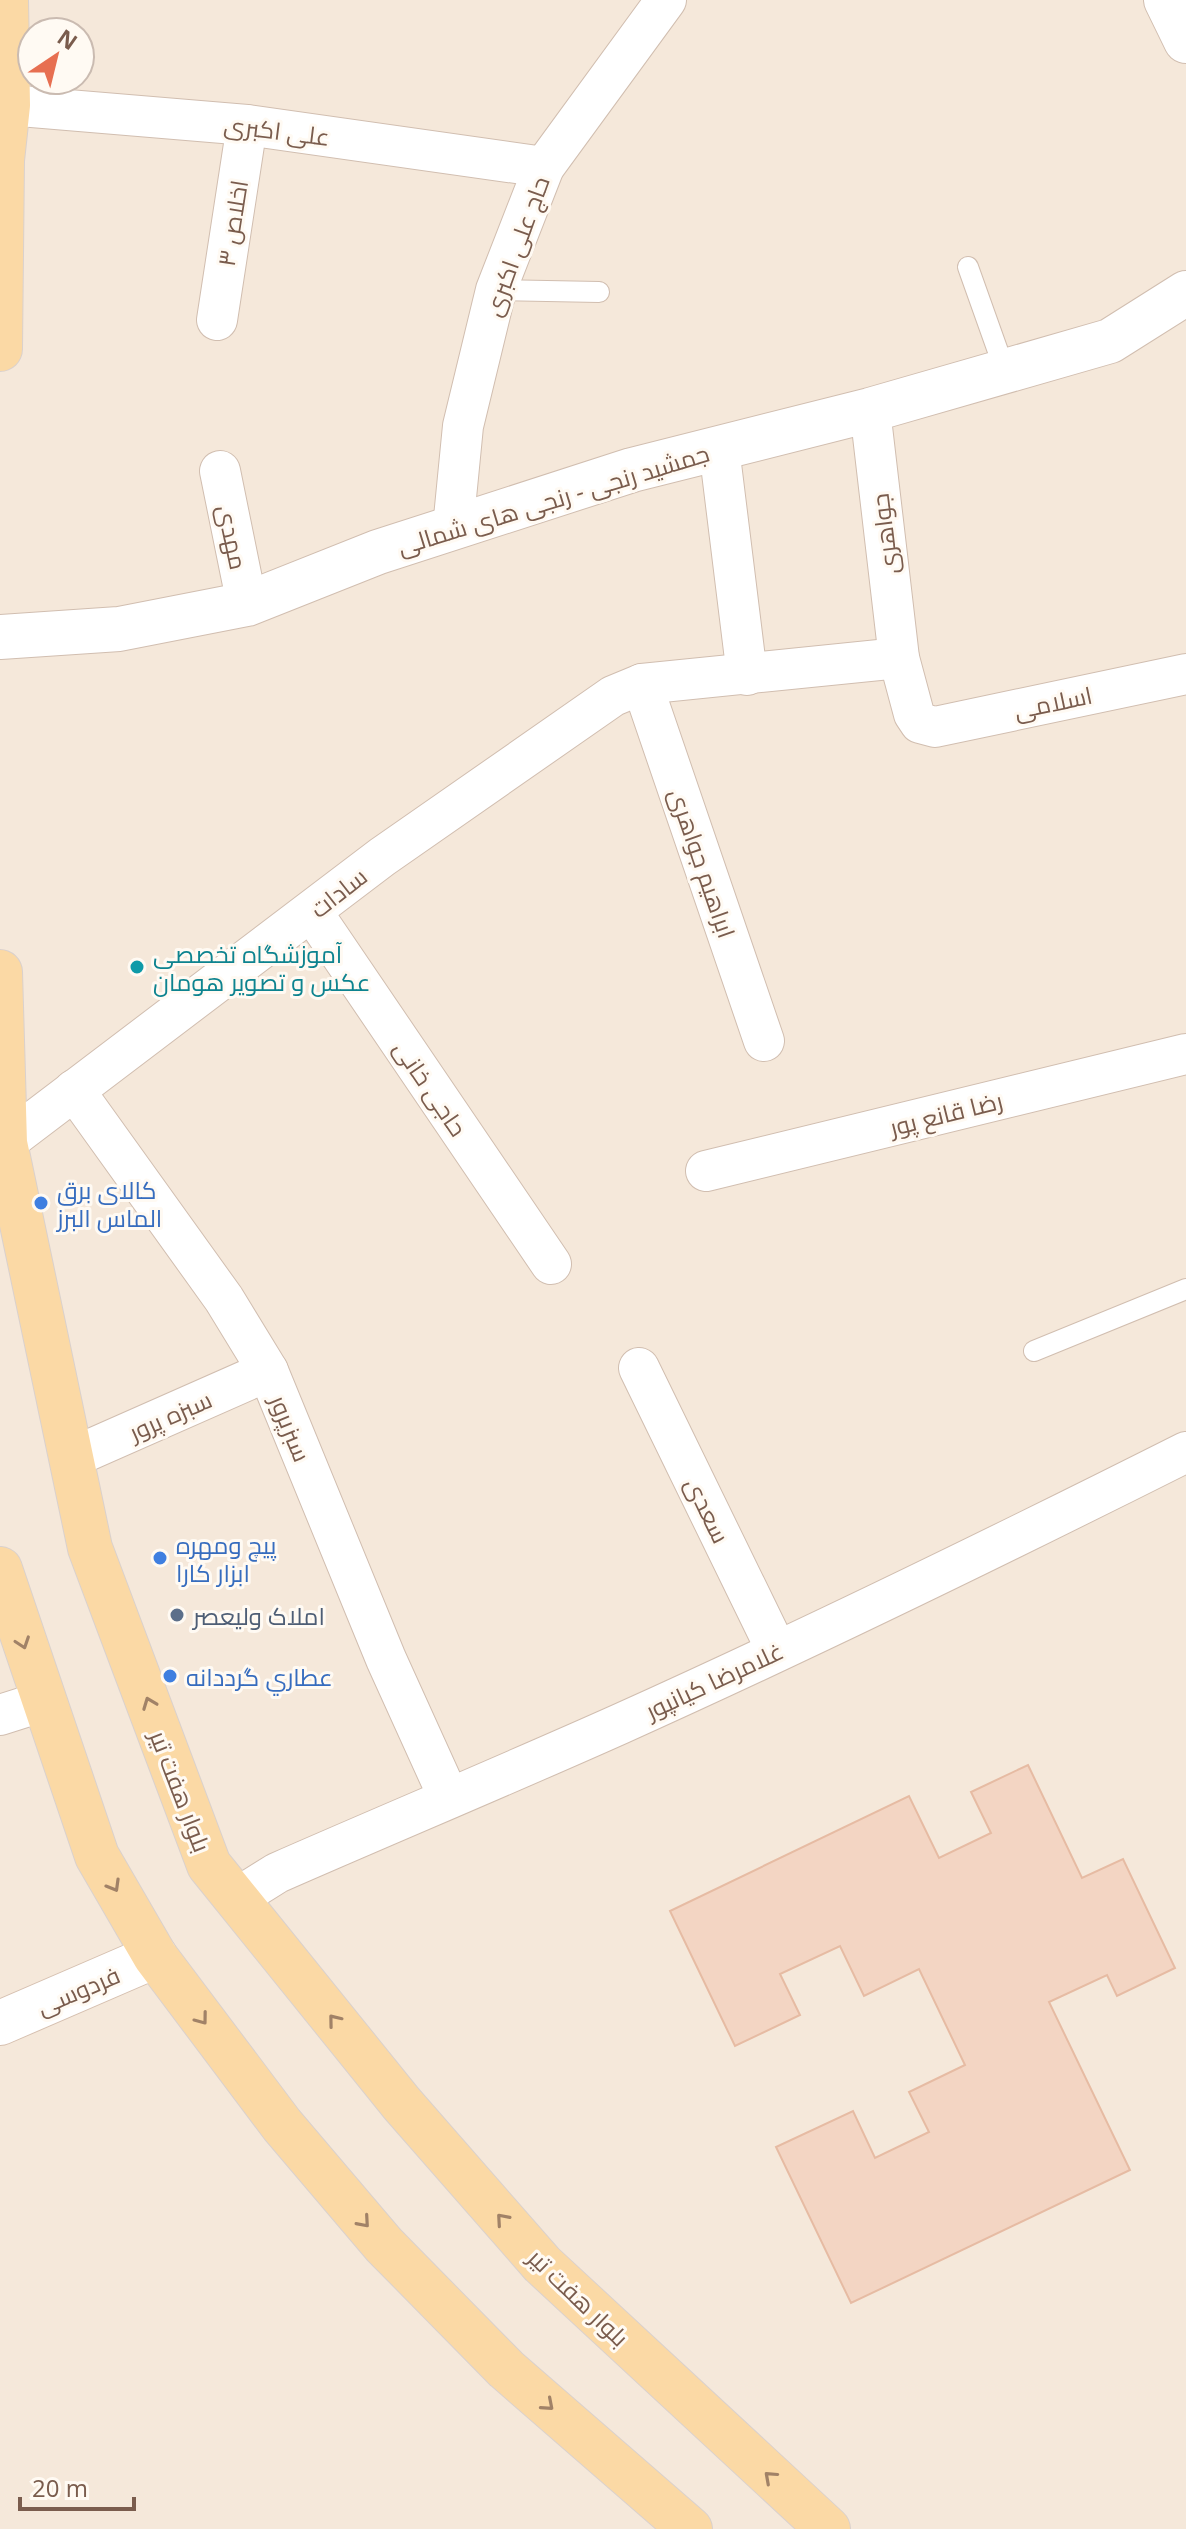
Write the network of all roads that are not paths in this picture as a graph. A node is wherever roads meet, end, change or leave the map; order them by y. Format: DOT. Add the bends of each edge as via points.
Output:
graph roads {
  1 [pos="6,0"];
  2 [pos="666,0"];
  3 [pos="1166,0"];
  4 [pos="1186,41"];
  5 [pos="8,105"];
  6 [pos="247,125"];
  7 [pos="1,162"];
  8 [pos="544,167"];
  9 [pos="968,267"];
  10 [pos="496,290"];
  11 [pos="599,292"];
  12 [pos="1186,293"];
  13 [pos="217,320"];
  14 [pos="0,331"];
  15 [pos="0,349"];
  16 [pos="1005,371"];
  17 [pos="870,410"];
  18 [pos="719,448"];
  19 [pos="220,471"];
  20 [pos="453,528"];
  21 [pos="247,604"];
  22 [pos="0,637"];
  23 [pos="899,658"];
  24 [pos="1186,674"];
  25 [pos="747,675"];
  26 [pos="642,684"];
  27 [pos="920,723"];
  28 [pos="312,912"];
  29 [pos="0,972"];
  30 [pos="764,1041"];
  31 [pos="1186,1054"];
  32 [pos="74,1090"];
  33 [pos="5,1143"];
  34 [pos="706,1171"];
  35 [pos="551,1264"];
  36 [pos="1186,1289"];
  37 [pos="1034,1351"];
  38 [pos="639,1368"];
  39 [pos="268,1371"];
  40 [pos="1186,1452"];
  41 [pos="71,1458"];
  42 [pos="0,1569"];
  43 [pos="777,1651"];
  44 [pos="44,1701"];
  45 [pos="0,1715"];
  46 [pos="449,1798"];
  47 [pos="237,1898"];
  48 [pos="155,1956"];
  49 [pos="0,2023"];
  50 [pos="690,2529"];
  51 [pos="828,2529"];
  1 -- 5 [label="main road"];
  2 -- 8 [label="street, حاج علی اکبری"];
  3 -- 4 [label="street"];
  5 -- 6 [label="street, علی اکبری"];
  5 -- 7 [label="main road"];
  6 -- 8 [label="street, علی اکبری"];
  6 -- 13 [label="street, اخلاص ۳"];
  7 -- 14 [label="main road"];
  8 -- 10 [label="street, حاج علی اکبری"];
  9 -- 16 [label="lane"];
  10 -- 11 [label="lane"];
  10 -- 20 [label="street, حاج علی اکبری" via="463,426"];
  12 -- 16 [label="street, جمشید رنجی - رنجی های شمالی" via="1110,341"];
  14 -- 15 [label="main road"];
  16 -- 17 [label="street, جمشید رنجی - رنجی های شمالی"];
  17 -- 18 [label="street, جمشید رنجی - رنجی های شمالی"];
  17 -- 23 [label="street, جواهری"];
  18 -- 20 [label="street, جمشید رنجی - رنجی های شمالی"];
  18 -- 25 [label="street"];
  19 -- 21 [label="street, مهدی"];
  20 -- 21 [label="street, جمشید رنجی - رنجی های شمالی"];
  21 -- 22 [label="street, جمشید رنجی - رنجی های شمالی" via="119,629"];
  23 -- 25 [label="street"];
  23 -- 27 [label="street, جواهری"];
  24 -- 27 [label="street, اسلامی" via="935,727"];
  25 -- 26 [label="street"];
  26 -- 28 [label="street, سادات" via="613,696"];
  26 -- 30 [label="street, ابراهیم جواهری"];
  28 -- 32 [label="street, سادات"];
  28 -- 35 [label="street, حاجی خانی"];
  29 -- 33 [label="main road, بلوار هفت تیر"];
  31 -- 34 [label="street, رضا قانع پور"];
  32 -- 33 [label="street, سادات"];
  32 -- 39 [label="street, سبزپرور" via="224,1299"];
  33 -- 41 [label="main road, بلوار هفت تیر"];
  36 -- 37 [label="lane"];
  38 -- 43 [label="street, سعدی"];
  39 -- 41 [label="street, سبزه پرور"];
  39 -- 46 [label="street, سبزپرور"];
  40 -- 43 [label="street, غلامرضا کیانپور"];
  47 -- 41 [label="main road, بلوار هفت تیر, one-way" via="209,1865 90,1548"];
  42 -- 44 [label="main road, one-way"];
  43 -- 46 [label="street, غلامرضا کیانپور"];
  44 -- 45 [label="street"];
  44 -- 48 [label="main road, one-way" via="97,1856"];
  46 -- 47 [label="street, غلامرضا کیانپور" via="277,1873"];
  51 -- 47 [label="main road, بلوار هفت تیر, one-way" via="542,2264 402,2104"];
  48 -- 49 [label="street, فردوسی"];
  48 -- 50 [label="main road, one-way" via="282,2125 384,2245 506,2369"];
}
